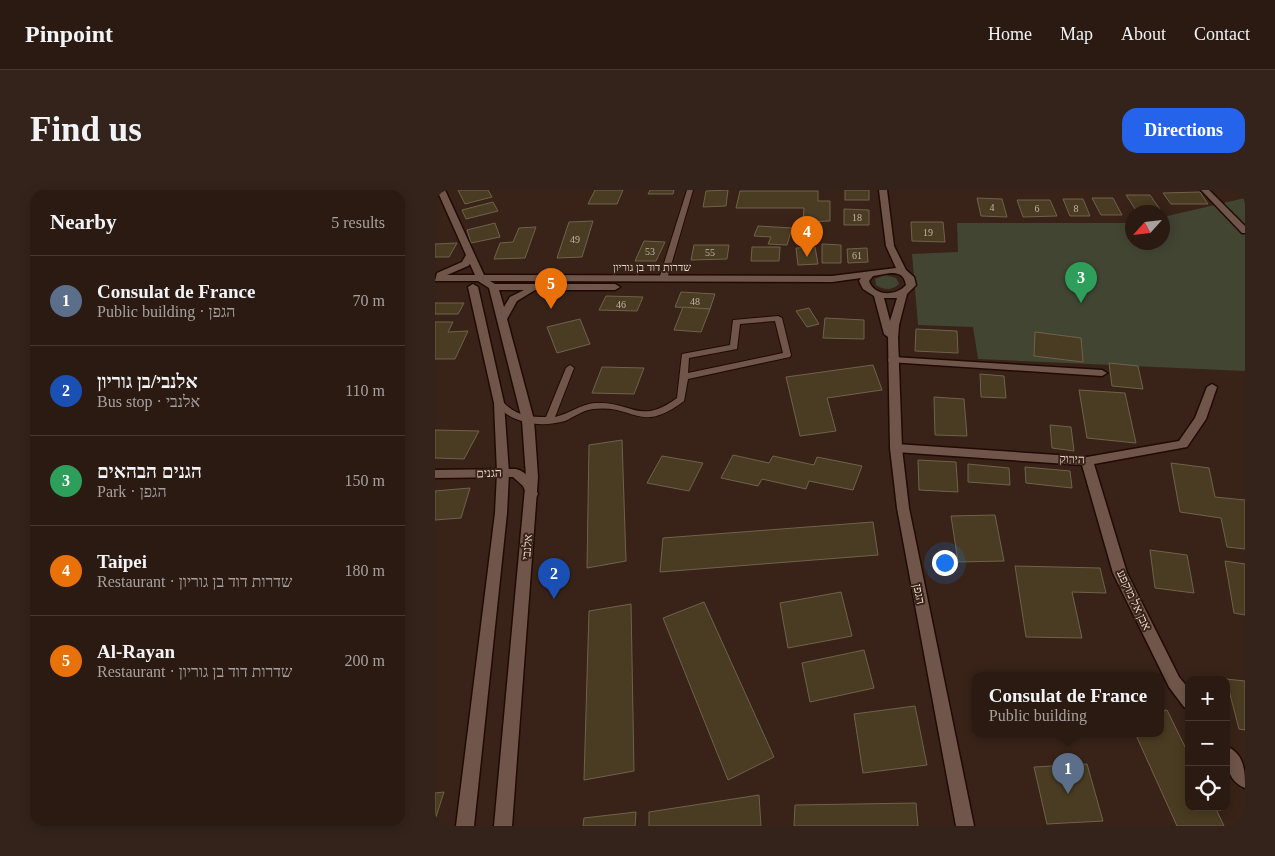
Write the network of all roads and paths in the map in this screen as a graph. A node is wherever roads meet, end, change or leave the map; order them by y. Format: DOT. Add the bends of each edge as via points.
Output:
graph roads {
  1 [pos="441,190"];
  2 [pos="690,190"];
  3 [pos="883,190"];
  4 [pos="1205,190"];
  5 [pos="1245,230"];
  6 [pos="890,246"];
  7 [pos="470,256"];
  8 [pos="884,270"];
  9 [pos="903,273"];
  10 [pos="869,274"];
  11 [pos="435,277"];
  12 [pos="481,279"];
  13 [pos="663,279"];
  14 [pos="435,287"];
  15 [pos="473,287"];
  16 [pos="493,287"];
  17 [pos="866,287"];
  18 [pos="538,288"];
  19 [pos="903,293"];
  20 [pos="879,296"];
  21 [pos="503,318"];
  22 [pos="893,360"];
  23 [pos="570,368"];
  24 [pos="1103,373"];
  25 [pos="684,377"];
  26 [pos="1212,387"];
  27 [pos="499,403"];
  28 [pos="528,420"];
  29 [pos="549,420"];
  30 [pos="896,448"];
  31 [pos="1087,461"];
  32 [pos="503,473"];
  33 [pos="435,474"];
  34 [pos="532,494"];
  35 [pos="1185,697"];
  36 [pos="1230,759"];
  37 [pos="1245,780"];
  38 [pos="465,826"];
  39 [pos="503,826"];
  40 [pos="965,826"];
  1 -- 7 [label="street"];
  2 -- 13 [label="lane"];
  3 -- 6 [label="street"];
  4 -- 5 [label="street"];
  6 -- 8 [label="street"];
  6 -- 9 [label="street"];
  7 -- 11 [label="street" via="458,269"];
  7 -- 12 [label="street"];
  8 -- 9 [label="street"];
  8 -- 10 [label="street, שדרות דוד בן גוריון"];
  9 -- 19 [label="street, הגפן" via="911,281 911,286"];
  10 -- 13 [label="street, שדרות דוד בן גוריון" via="832,279"];
  10 -- 17 [label="street" via="864,281"];
  11 -- 12 [label="street, שדרות דוד בן גוריון"];
  12 -- 13 [label="street, שדרות דוד בן גוריון"];
  12 -- 15 [label="street"];
  12 -- 16 [label="street"];
  14 -- 15 [label="street, שדרות דוד בן גוריון"];
  15 -- 16 [label="street, שדרות דוד בן גוריון"];
  15 -- 27 [label="street"];
  16 -- 18 [label="street, שדרות דוד בן גוריון"];
  16 -- 21 [label="street, אלנבי"];
  17 -- 18 [label="street, שדרות דוד בן גוריון"];
  17 -- 20 [label="street"];
  18 -- 21 [label="street" via="513,299"];
  19 -- 20 [label="street"];
  19 -- 22 [label="street, הגפן" via="894,325"];
  20 -- 22 [label="street, הגפן"];
  21 -- 28 [label="street, אלנבי"];
  22 -- 24 [label="street"];
  22 -- 30 [label="street, הגפן"];
  23 -- 29 [label="lane"];
  25 -- 25 [label="lane" via="787,355 778,318 736,322 734,348 685,356"];
  25 -- 29 [label="lane" via="681,399 654,414 643,416 602,405 577,411 564,419"];
  26 -- 31 [label="street, הירוק" via="1200,419 1183,444"];
  27 -- 28 [label="lane" via="509,414"];
  27 -- 32 [label="street"];
  28 -- 29 [label="lane"];
  28 -- 34 [label="street, אלנבי"];
  30 -- 31 [label="street, הירוק"];
  30 -- 40 [label="street, הגפן" via="903,508"];
  31 -- 35 [label="street, אבן אל מוקפע" via="1120,573 1174,682"];
  32 -- 33 [label="street, הגנים"];
  32 -- 34 [label="street, הגנים" via="521,475"];
  32 -- 38 [label="street"];
  34 -- 39 [label="street, אלנבי"];
  36 -- 37 [label="street"];
}
